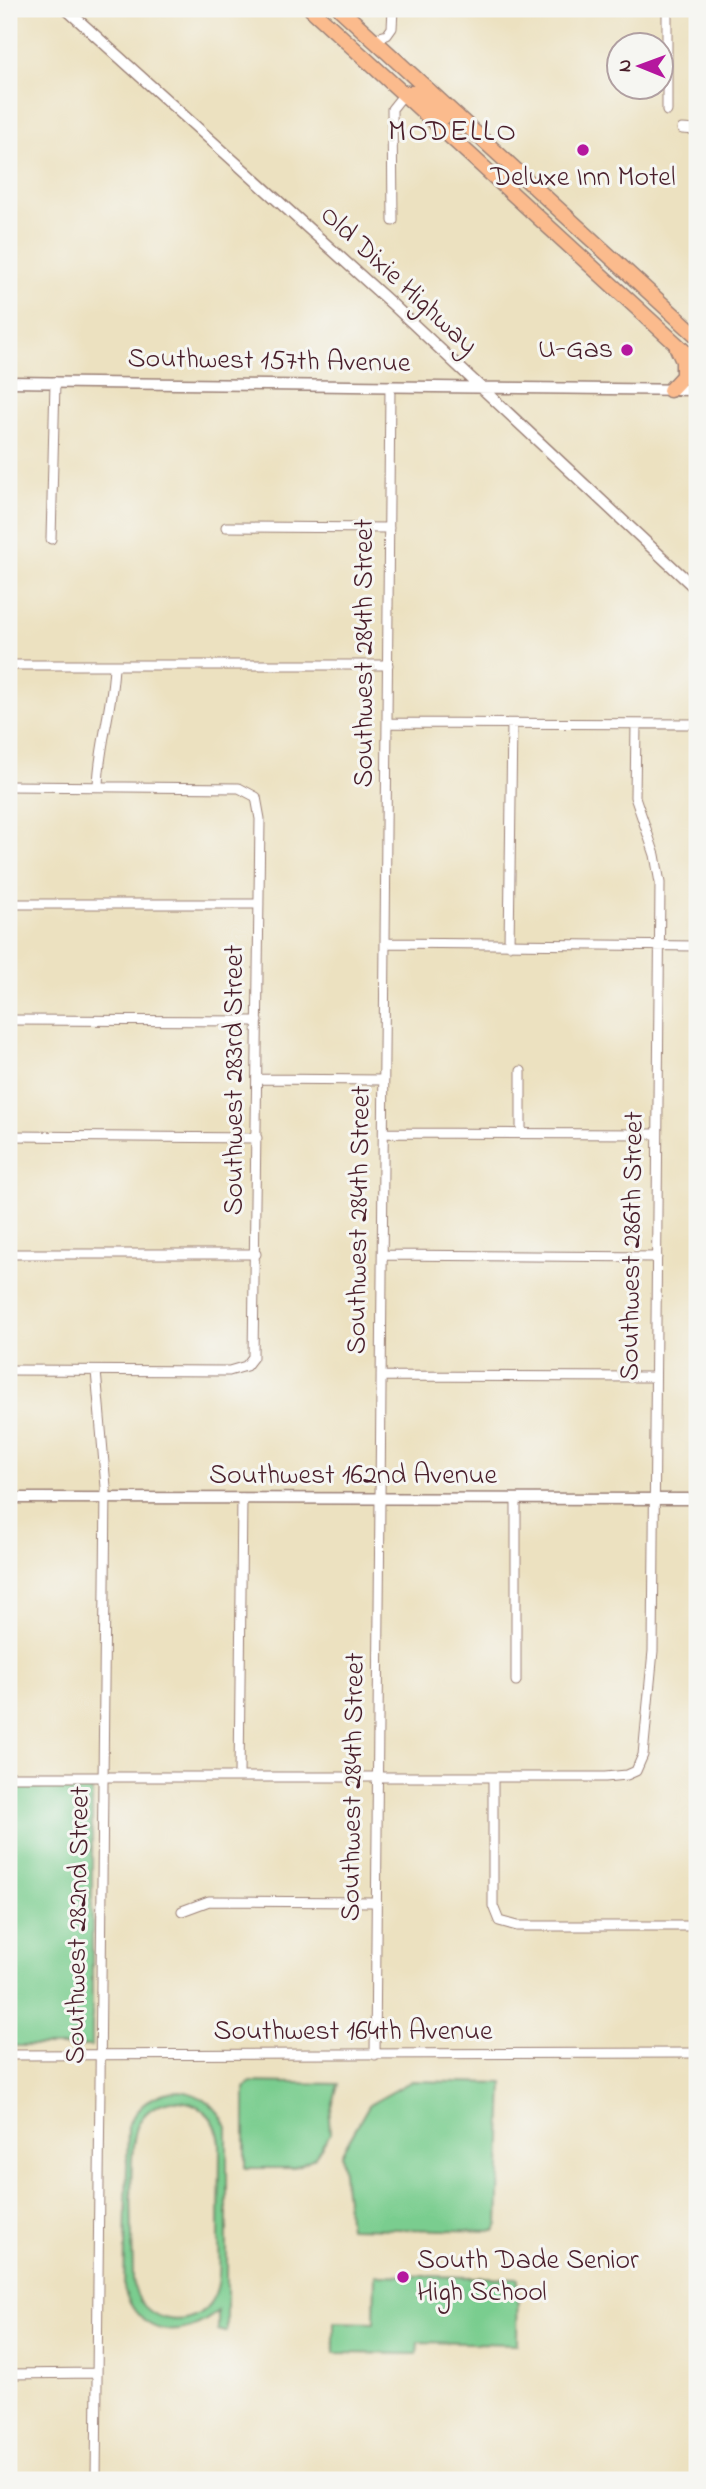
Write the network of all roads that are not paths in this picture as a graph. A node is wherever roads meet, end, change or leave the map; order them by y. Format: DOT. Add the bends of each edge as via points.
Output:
graph roads {
  1 [pos="66,9"];
  2 [pos="311,9"];
  3 [pos="325,9"];
  4 [pos="340,9"];
  5 [pos="393,9"];
  6 [pos="667,9"];
  7 [pos="373,39"];
  8 [pos="404,94"];
  9 [pos="667,111"];
  10 [pos="682,130"];
  11 [pos="697,130"];
  12 [pos="510,165"];
  13 [pos="393,221"];
  14 [pos="697,337"];
  15 [pos="675,343"];
  16 [pos="697,363"];
  17 [pos="9,382"];
  18 [pos="55,383"];
  19 [pos="390,386"];
  20 [pos="478,387"];
  21 [pos="670,390"];
  22 [pos="697,390"];
  23 [pos="226,527"];
  24 [pos="389,528"];
  25 [pos="51,539"];
  26 [pos="697,590"];
  27 [pos="9,665"];
  28 [pos="114,665"];
  29 [pos="388,665"];
  30 [pos="388,723"];
  31 [pos="636,723"];
  32 [pos="512,724"];
  33 [pos="697,724"];
  34 [pos="9,786"];
  35 [pos="98,786"];
  36 [pos="9,904"];
  37 [pos="259,904"];
  38 [pos="386,943"];
  39 [pos="509,944"];
  40 [pos="659,945"];
  41 [pos="697,946"];
  42 [pos="9,1020"];
  43 [pos="258,1021"];
  44 [pos="521,1071"];
  45 [pos="258,1079"];
  46 [pos="384,1080"];
  47 [pos="384,1133"];
  48 [pos="521,1133"];
  49 [pos="657,1134"];
  50 [pos="9,1136"];
  51 [pos="257,1138"];
  52 [pos="9,1254"];
  53 [pos="257,1254"];
  54 [pos="383,1255"];
  55 [pos="657,1257"];
  56 [pos="9,1370"];
  57 [pos="96,1371"];
  58 [pos="382,1376"];
  59 [pos="655,1377"];
  60 [pos="9,1498"];
  61 [pos="106,1498"];
  62 [pos="242,1498"];
  63 [pos="380,1498"];
  64 [pos="516,1499"];
  65 [pos="654,1499"];
  66 [pos="697,1499"];
  67 [pos="516,1681"];
  68 [pos="9,1777"];
  69 [pos="104,1777"];
  70 [pos="239,1777"];
  71 [pos="377,1777"];
  72 [pos="494,1777"];
  73 [pos="375,1902"];
  74 [pos="182,1911"];
  75 [pos="697,1926"];
  76 [pos="697,2053"];
  77 [pos="9,2055"];
  78 [pos="375,2055"];
  79 [pos="100,2056"];
  80 [pos="97,2373"];
  81 [pos="9,2374"];
  82 [pos="96,2480"];
  1 -- 20 [label="street, Old Dixie Highway"];
  2 -- 8 [label="highway"];
  3 -- 7 [label="highway" via="356,36"];
  4 -- 7 [label="highway"];
  5 -- 7 [label="street" via="392,28 387,35"];
  6 -- 9 [label="street"];
  7 -- 12 [label="highway"];
  8 -- 12 [label="highway" via="416,93 484,152"];
  8 -- 13 [label="street" via="393,109"];
  8 -- 15 [label="highway"];
  10 -- 11 [label="street"];
  12 -- 14 [label="highway"];
  15 -- 16 [label="highway"];
  15 -- 21 [label="highway" via="684,369 680,382"];
  17 -- 18 [label="street, Southwest 157th Avenue"];
  18 -- 19 [label="street, Southwest 157th Avenue"];
  18 -- 25 [label="street"];
  19 -- 20 [label="street, Southwest 157th Avenue"];
  19 -- 24 [label="street, Southwest 284th Street"];
  20 -- 21 [label="street, Southwest 157th Avenue"];
  20 -- 26 [label="street, Old Dixie Highway"];
  21 -- 22 [label="street, Southwest 157th Avenue"];
  23 -- 24 [label="street"];
  24 -- 29 [label="street, Southwest 284th Street"];
  27 -- 28 [label="street"];
  28 -- 29 [label="street"];
  28 -- 35 [label="street"];
  29 -- 30 [label="street, Southwest 284th Street"];
  30 -- 32 [label="street"];
  30 -- 38 [label="street, Southwest 284th Street"];
  31 -- 32 [label="street"];
  31 -- 33 [label="street"];
  31 -- 40 [label="street, Southwest 286th Street" via="635,797 659,870"];
  32 -- 39 [label="street"];
  34 -- 35 [label="street"];
  35 -- 37 [label="street, Southwest 283rd Street" via="232,787 252,793 260,819"];
  36 -- 37 [label="street"];
  37 -- 43 [label="street, Southwest 283rd Street"];
  38 -- 39 [label="street"];
  38 -- 46 [label="street, Southwest 284th Street"];
  39 -- 40 [label="street"];
  40 -- 41 [label="street"];
  40 -- 49 [label="street, Southwest 286th Street"];
  42 -- 43 [label="street"];
  43 -- 45 [label="street, Southwest 283rd Street"];
  44 -- 48 [label="street"];
  45 -- 46 [label="street"];
  45 -- 51 [label="street, Southwest 283rd Street"];
  46 -- 47 [label="street, Southwest 284th Street"];
  47 -- 48 [label="street"];
  47 -- 54 [label="street, Southwest 284th Street"];
  48 -- 49 [label="street"];
  49 -- 55 [label="street, Southwest 286th Street"];
  50 -- 51 [label="street"];
  51 -- 53 [label="street, Southwest 283rd Street"];
  52 -- 53 [label="street"];
  53 -- 57 [label="street, Southwest 283rd Street" via="255,1346 246,1366 229,1371"];
  54 -- 55 [label="street"];
  54 -- 58 [label="street, Southwest 284th Street"];
  55 -- 59 [label="street, Southwest 286th Street"];
  56 -- 57 [label="street"];
  57 -- 61 [label="street, Southwest 282nd Street"];
  58 -- 59 [label="street"];
  58 -- 63 [label="street, Southwest 284th Street"];
  59 -- 65 [label="street, Southwest 286th Street"];
  60 -- 61 [label="street, Southwest 162nd Avenue"];
  61 -- 62 [label="street, Southwest 162nd Avenue"];
  61 -- 69 [label="street, Southwest 282nd Street"];
  62 -- 63 [label="street, Southwest 162nd Avenue"];
  62 -- 70 [label="street"];
  63 -- 64 [label="street, Southwest 162nd Avenue"];
  63 -- 71 [label="street, Southwest 284th Street"];
  64 -- 65 [label="street, Southwest 162nd Avenue"];
  64 -- 67 [label="street"];
  65 -- 66 [label="street, Southwest 162nd Avenue"];
  65 -- 72 [label="street, Southwest 286th Street" via="653,1666 643,1755 636,1771 617,1777"];
  68 -- 69 [label="street"];
  69 -- 70 [label="street"];
  69 -- 79 [label="street, Southwest 282nd Street"];
  70 -- 71 [label="street"];
  71 -- 72 [label="street"];
  71 -- 73 [label="street, Southwest 284th Street"];
  72 -- 75 [label="street" via="492,1906 499,1921 517,1926"];
  73 -- 74 [label="street" via="209,1901"];
  73 -- 78 [label="street, Southwest 284th Street"];
  76 -- 78 [label="street, Southwest 164th Avenue"];
  77 -- 79 [label="street, Southwest 164th Avenue"];
  78 -- 79 [label="street, Southwest 164th Avenue"];
  79 -- 80 [label="street, Southwest 282nd Street"];
  80 -- 81 [label="street"];
  80 -- 82 [label="street, Southwest 282nd Street"];
}
